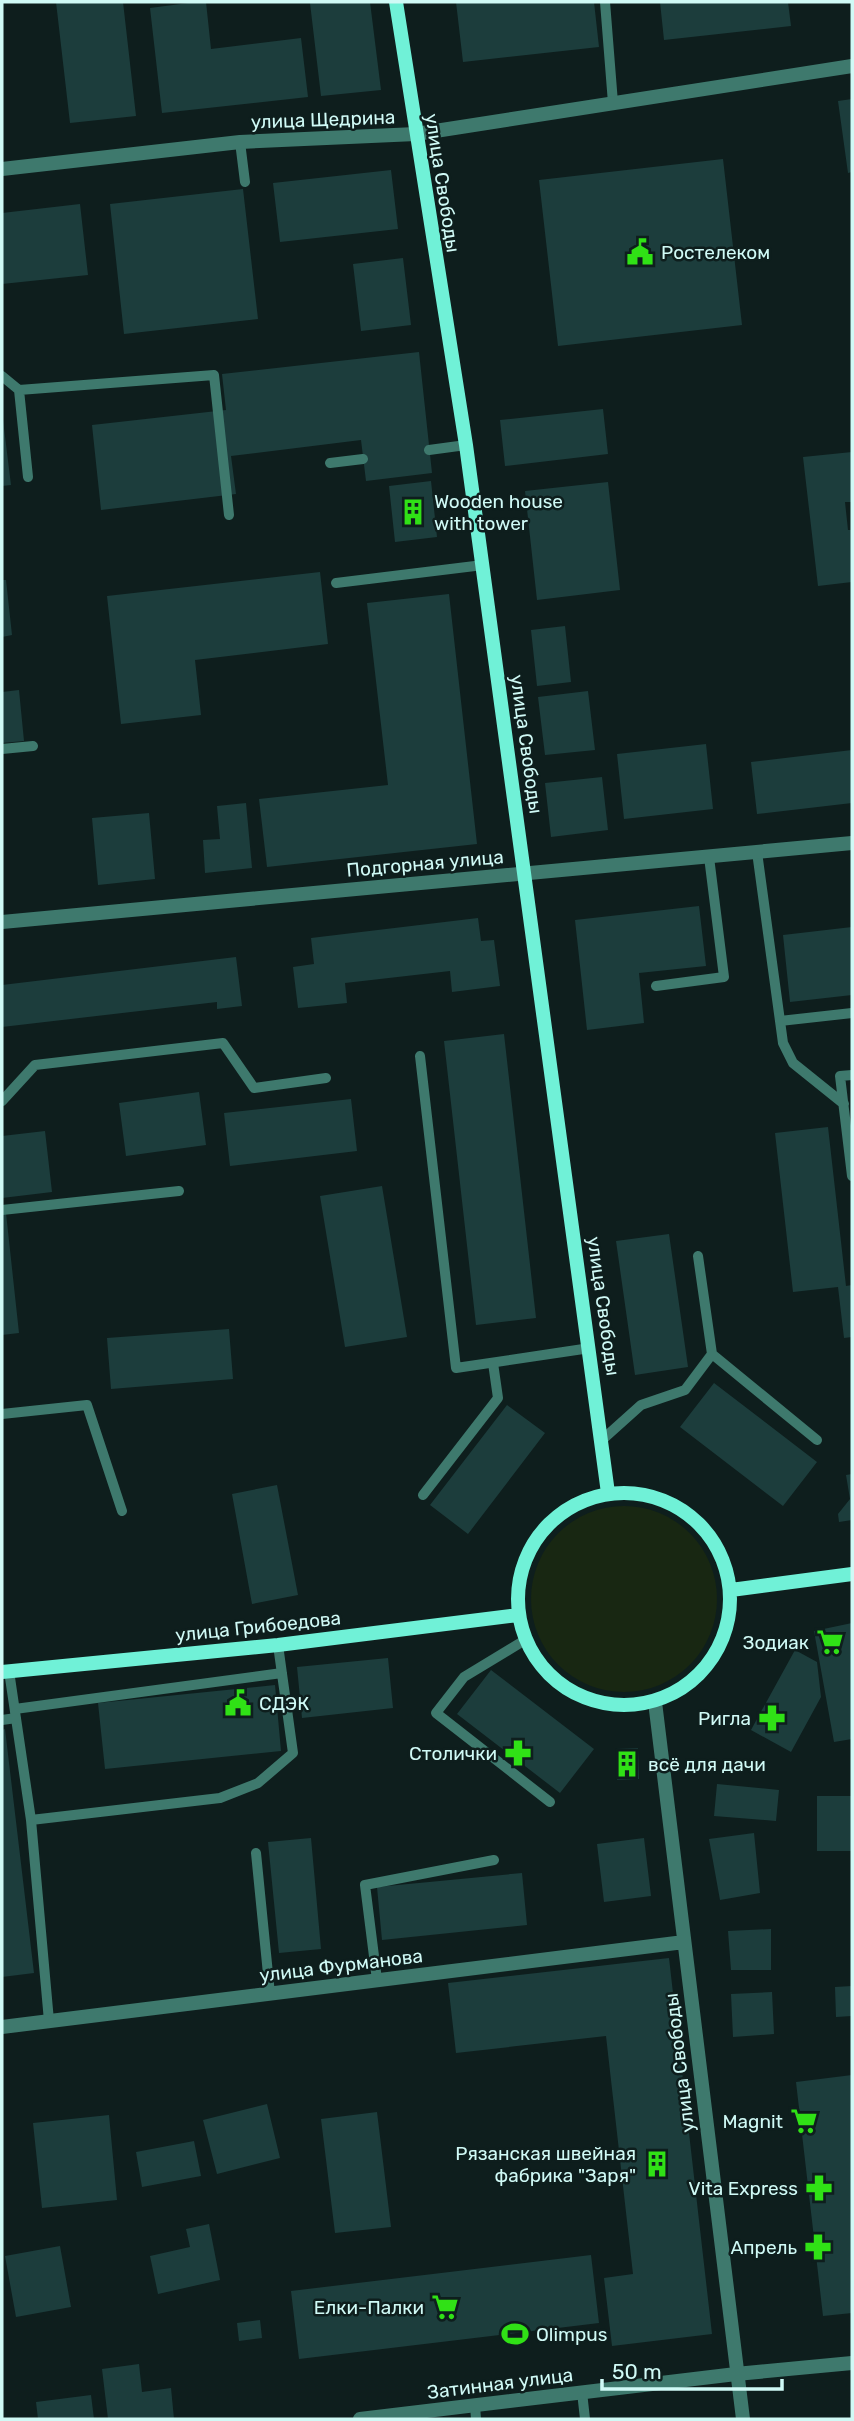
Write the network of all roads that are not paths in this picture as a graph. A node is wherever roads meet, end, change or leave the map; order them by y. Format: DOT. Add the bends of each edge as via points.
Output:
graph roads {
  1 [pos="396,2"];
  2 [pos="605,2"];
  3 [pos="852,66"];
  4 [pos="613,103"];
  5 [pos="416,134"];
  6 [pos="240,142"];
  7 [pos="2,169"];
  8 [pos="245,182"];
  9 [pos="2,376"];
  10 [pos="19,390"];
  11 [pos="466,445"];
  12 [pos="429,450"];
  13 [pos="363,459"];
  14 [pos="330,463"];
  15 [pos="28,477"];
  16 [pos="229,515"];
  17 [pos="483,565"];
  18 [pos="336,583"];
  19 [pos="33,746"];
  20 [pos="2,749"];
  21 [pos="852,843"];
  22 [pos="757,852"];
  23 [pos="709,857"];
  24 [pos="526,874"];
  25 [pos="2,922"];
  26 [pos="787,969"];
  27 [pos="773,970"];
  28 [pos="656,986"];
  29 [pos="852,1013"];
  30 [pos="780,1021"];
  31 [pos="420,1056"];
  32 [pos="852,1075"];
  33 [pos="326,1078"];
  34 [pos="2,1101"];
  35 [pos="844,1104"];
  36 [pos="849,1125"];
  37 [pos="852,1176"];
  38 [pos="179,1191"];
  39 [pos="2,1209"];
  40 [pos="698,1256"];
  41 [pos="590,1348"];
  42 [pos="712,1354"];
  43 [pos="493,1363"];
  44 [pos="2,1414"];
  45 [pos="602,1440"];
  46 [pos="817,1440"];
  47 [pos="608,1493"];
  48 [pos="423,1495"];
  49 [pos="122,1511"];
  50 [pos="852,1574"];
  51 [pos="731,1590"];
  52 [pos="518,1615"];
  53 [pos="525,1640"];
  54 [pos="278,1645"];
  55 [pos="5,1672"];
  56 [pos="282,1673"];
  57 [pos="655,1702"];
  58 [pos="15,1714"];
  59 [pos="2,1720"];
  60 [pos="550,1802"];
  61 [pos="31,1820"];
  62 [pos="256,1853"];
  63 [pos="494,1860"];
  64 [pos="684,1942"];
  65 [pos="377,1980"];
  66 [pos="270,1994"];
  67 [pos="49,2021"];
  68 [pos="2,2027"];
  69 [pos="852,2363"];
  70 [pos="736,2374"];
  71 [pos="582,2392"];
  72 [pos="475,2412"];
  73 [pos="360,2419"];
  74 [pos="585,2419"];
  75 [pos="743,2419"];
  1 -- 5 [label="street, улица Свободы"];
  2 -- 4 [label="lane"];
  3 -- 4 [label="street, улица Щедрина"];
  4 -- 5 [label="street, улица Щедрина"];
  5 -- 6 [label="street, улица Щедрина"];
  5 -- 11 [label="street, улица Свободы"];
  6 -- 7 [label="street, улица Щедрина"];
  6 -- 8 [label="lane"];
  9 -- 10 [label="lane"];
  10 -- 15 [label="lane"];
  10 -- 16 [label="lane" via="214,374"];
  11 -- 12 [label="lane"];
  11 -- 17 [label="street, улица Свободы"];
  13 -- 14 [label="lane"];
  17 -- 18 [label="lane"];
  17 -- 24 [label="street, улица Свободы"];
  19 -- 20 [label="lane"];
  21 -- 22 [label="street, Подгорная улица"];
  22 -- 23 [label="street, Подгорная улица"];
  22 -- 27 [label="lane"];
  23 -- 24 [label="street, Подгорная улица"];
  23 -- 28 [label="lane" via="724,977"];
  24 -- 25 [label="street, Подгорная улица"];
  24 -- 41 [label="street, улица Свободы"];
  26 -- 27 [label="lane"];
  27 -- 30 [label="lane"];
  29 -- 30 [label="lane"];
  30 -- 35 [label="lane" via="783,1043 793,1063"];
  31 -- 43 [label="lane" via="456,1368"];
  32 -- 35 [label="lane" via="840,1076"];
  33 -- 34 [label="lane" via="254,1088 223,1043 35,1065"];
  35 -- 36 [label="lane"];
  36 -- 37 [label="lane"];
  38 -- 39 [label="lane"];
  40 -- 42 [label="lane"];
  41 -- 43 [label="lane"];
  41 -- 45 [label="street, улица Свободы"];
  42 -- 45 [label="lane" via="685,1390 641,1405"];
  42 -- 46 [label="lane"];
  43 -- 48 [label="lane" via="498,1398"];
  44 -- 49 [label="lane" via="87,1405"];
  45 -- 47 [label="street, улица Свободы"];
  47 -- 51 [label="street" via="651,1495 682,1509 708,1532 723,1557"];
  47 -- 52 [label="street" via="578,1503 542,1532 529,1550 517,1588"];
  50 -- 51 [label="street"];
  51 -- 57 [label="street" via="726,1632 714,1658 689,1685"];
  52 -- 53 [label="street"];
  52 -- 54 [label="street, улица Грибоедова"];
  53 -- 57 [label="street" via="544,1671 584,1699 618,1706"];
  53 -- 60 [label="lane" via="464,1677 436,1713"];
  54 -- 55 [label="street, улица Грибоедова"];
  54 -- 56 [label="lane"];
  55 -- 58 [label="lane"];
  56 -- 58 [label="lane"];
  56 -- 61 [label="lane" via="293,1753 258,1783 220,1798"];
  57 -- 64 [label="street, улица Свободы"];
  58 -- 59 [label="lane"];
  58 -- 61 [label="lane"];
  61 -- 67 [label="lane"];
  62 -- 66 [label="lane"];
  63 -- 65 [label="lane" via="365,1885"];
  64 -- 65 [label="street, улица Фурманова"];
  64 -- 70 [label="street, улица Свободы"];
  65 -- 66 [label="street, улица Фурманова"];
  66 -- 67 [label="street, улица Фурманова"];
  67 -- 68 [label="street, улица Фурманова"];
  69 -- 70 [label="street, Затинная улица"];
  70 -- 71 [label="street, Затинная улица"];
  70 -- 75 [label="street, улица Свободы"];
  71 -- 72 [label="street, Затинная улица"];
  71 -- 74 [label="lane"];
  72 -- 73 [label="street, Затинная улица"];
}
